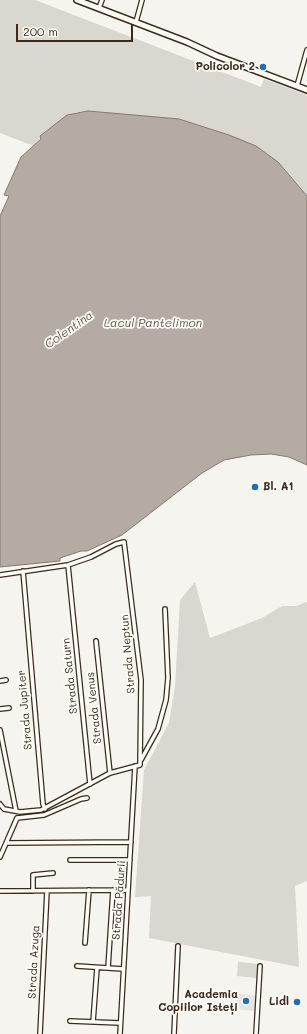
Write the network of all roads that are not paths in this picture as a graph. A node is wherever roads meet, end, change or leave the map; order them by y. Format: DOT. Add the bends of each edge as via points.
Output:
graph roads {
  1 [pos="78,0"];
  2 [pos="102,0"];
  3 [pos="142,0"];
  4 [pos="99,8"];
  5 [pos="136,22"];
  6 [pos="307,50"];
  7 [pos="297,86"];
  8 [pos="307,90"];
  9 [pos="68,565"];
  10 [pos="22,571"];
  11 [pos="0,575"];
  12 [pos="165,609"];
  13 [pos="96,641"];
  14 [pos="6,680"];
  15 [pos="0,681"];
  16 [pos="9,708"];
  17 [pos="0,709"];
  18 [pos="0,730"];
  19 [pos="140,763"];
  20 [pos="135,766"];
  21 [pos="110,773"];
  22 [pos="90,784"];
  23 [pos="87,798"];
  24 [pos="0,804"];
  25 [pos="45,809"];
  26 [pos="16,811"];
  27 [pos="131,842"];
  28 [pos="6,843"];
  29 [pos="0,857"];
  30 [pos="70,860"];
  31 [pos="130,860"];
  32 [pos="53,873"];
  33 [pos="47,890"];
  34 [pos="89,890"];
  35 [pos="113,890"];
  36 [pos="128,890"];
  37 [pos="0,891"];
  38 [pos="33,891"];
  39 [pos="85,943"];
  40 [pos="178,946"];
  41 [pos="77,966"];
  42 [pos="260,966"];
  43 [pos="97,968"];
  44 [pos="108,968"];
  45 [pos="123,969"];
  46 [pos="70,1021"];
  47 [pos="93,1022"];
  48 [pos="120,1023"];
  49 [pos="40,1034"];
  50 [pos="120,1034"];
  51 [pos="174,1034"];
  52 [pos="256,1034"];
  1 -- 4 [label="main road"];
  2 -- 4 [label="street"];
  3 -- 5 [label="street"];
  4 -- 5 [label="main road"];
  5 -- 7 [label="main road"];
  6 -- 7 [label="street"];
  7 -- 8 [label="main road"];
  9 -- 10 [label="street"];
  9 -- 19 [label="street, Strada Neptun" via="124,542 140,670"];
  9 -- 22 [label="street, Strada Saturn"];
  10 -- 11 [label="street"];
  10 -- 25 [label="street, Strada Jupiter"];
  12 -- 19 [label="street" via="168,678 166,700 158,729"];
  13 -- 21 [label="street, Strada Venus"];
  14 -- 15 [label="street"];
  16 -- 17 [label="street"];
  18 -- 26 [label="street"];
  19 -- 20 [label="street"];
  20 -- 21 [label="street"];
  20 -- 27 [label="street, Strada Pădurii"];
  21 -- 22 [label="street"];
  22 -- 25 [label="street"];
  23 -- 28 [label="street" via="44,815 17,818"];
  24 -- 26 [label="street" via="2,808"];
  25 -- 26 [label="street" via="31,812"];
  27 -- 28 [label="street"];
  27 -- 31 [label="street, Strada Pădurii"];
  28 -- 29 [label="street"];
  30 -- 31 [label="street"];
  31 -- 36 [label="street, Strada Pădurii"];
  32 -- 38 [label="street" via="34,875"];
  33 -- 34 [label="street"];
  33 -- 38 [label="street"];
  33 -- 49 [label="street, Strada Azuga"];
  34 -- 35 [label="street"];
  34 -- 39 [label="street"];
  35 -- 36 [label="street"];
  35 -- 44 [label="street"];
  36 -- 45 [label="street, Strada Pădurii"];
  37 -- 38 [label="street"];
  40 -- 51 [label="street"];
  41 -- 43 [label="street"];
  42 -- 52 [label="street"];
  43 -- 44 [label="street"];
  43 -- 47 [label="street"];
  44 -- 45 [label="street"];
  45 -- 48 [label="street, Strada Pădurii"];
  46 -- 47 [label="street"];
  47 -- 48 [label="street"];
  48 -- 50 [label="street, Strada Pădurii"];
}
